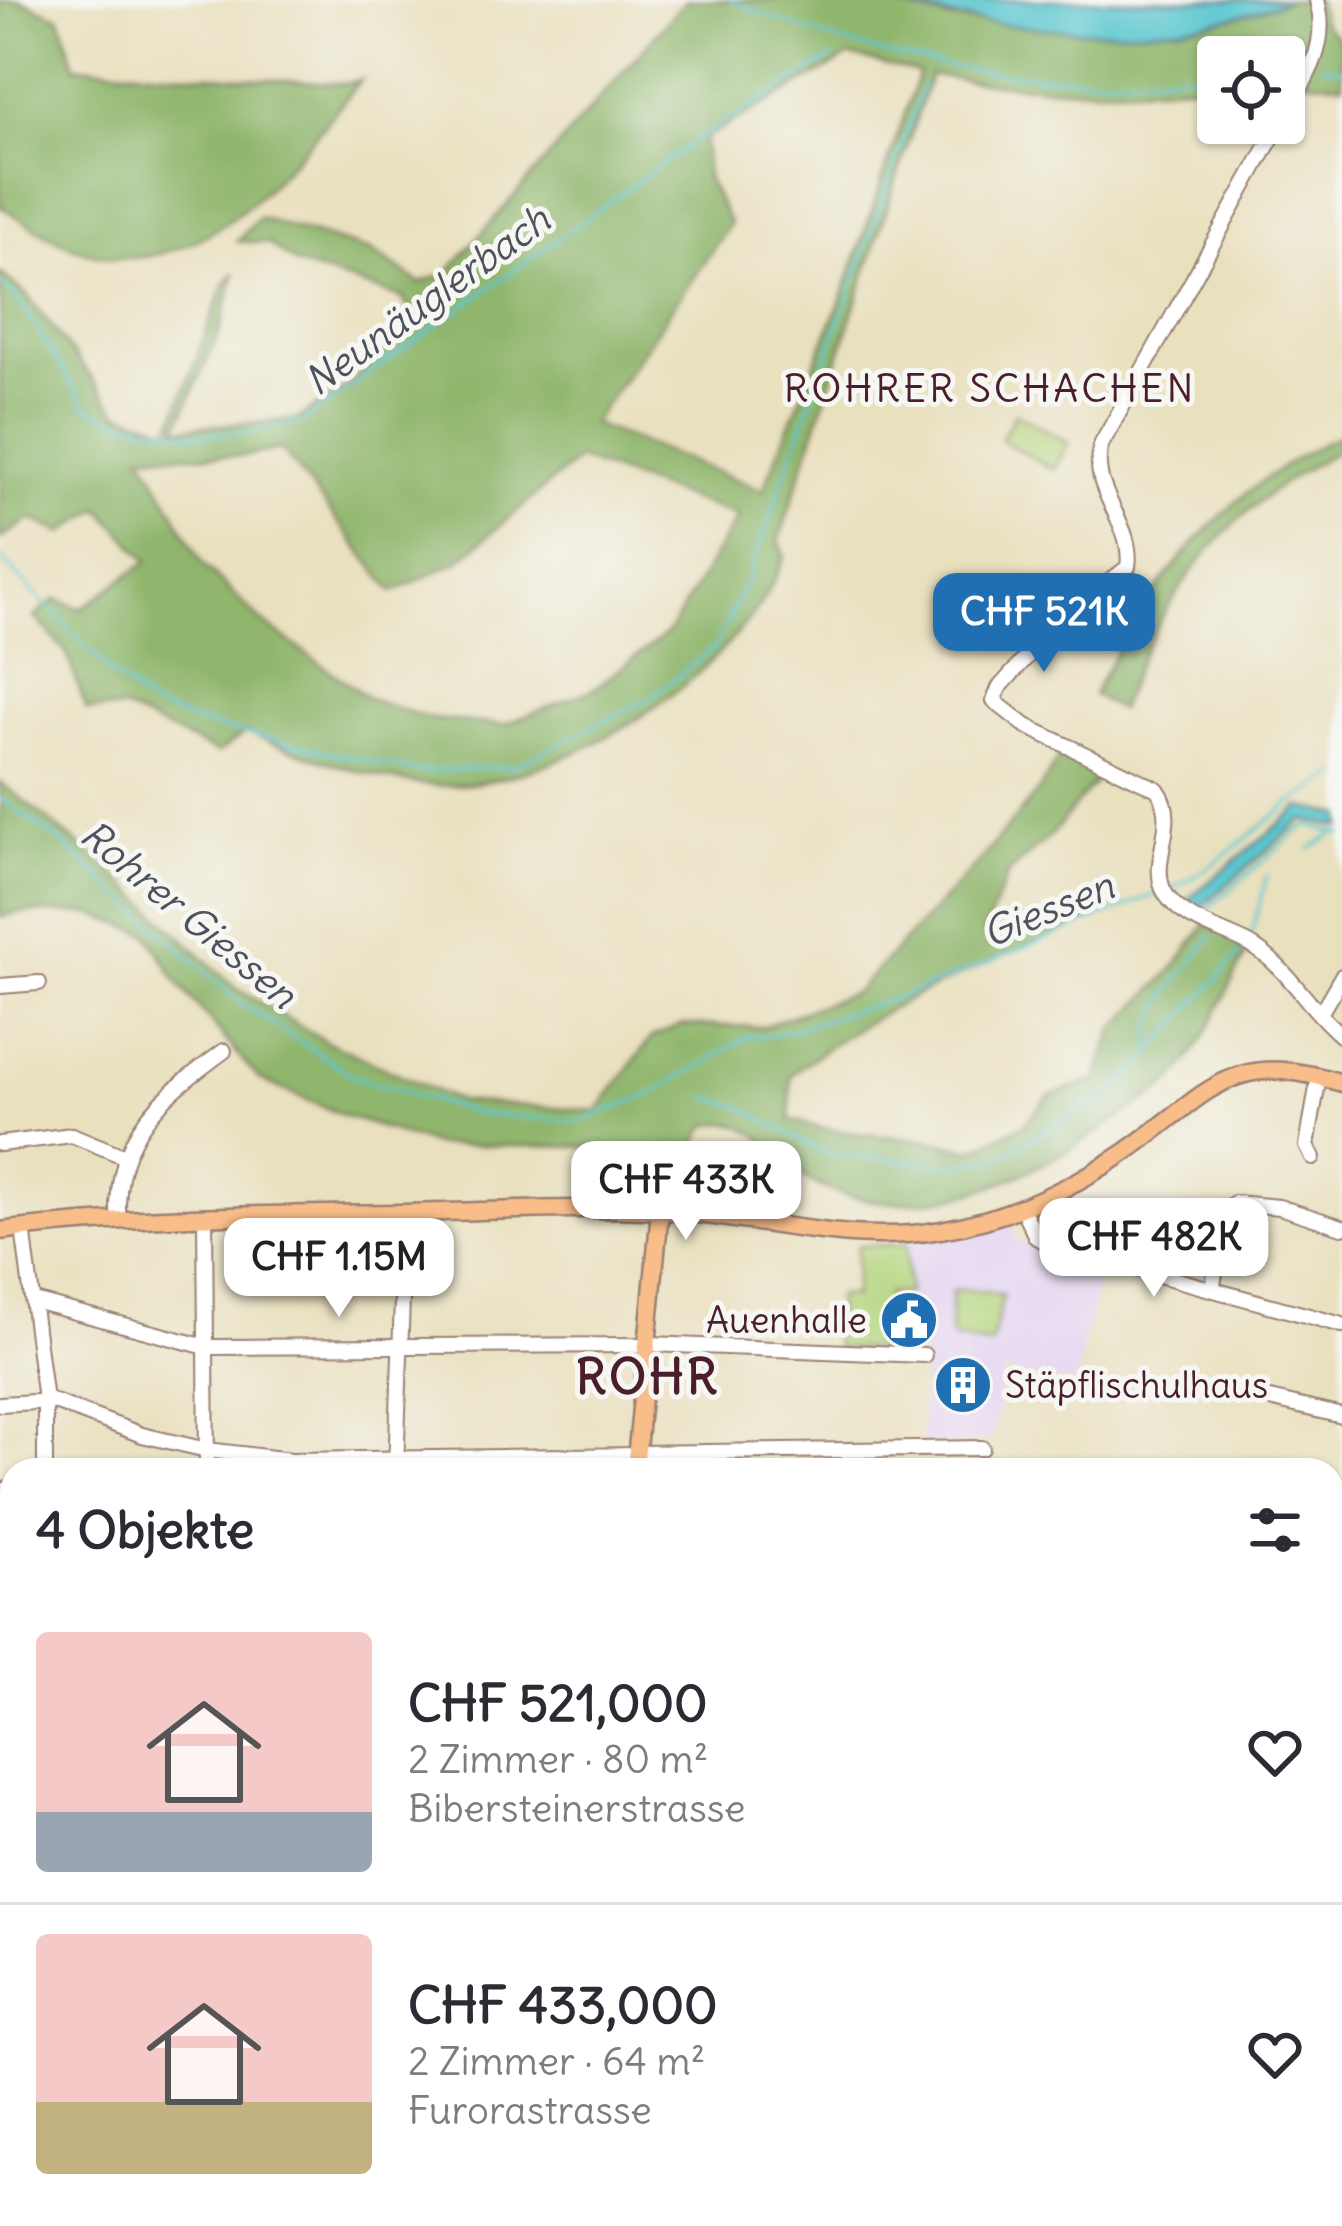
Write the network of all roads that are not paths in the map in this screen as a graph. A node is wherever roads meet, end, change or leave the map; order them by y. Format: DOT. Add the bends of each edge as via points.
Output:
graph roads {
  1 [pos="1317,0"];
  2 [pos="1305,81"];
  3 [pos="1269,144"];
  4 [pos="1341,980"];
  5 [pos="39,983"];
  6 [pos="0,986"];
  7 [pos="1320,1014"];
  8 [pos="1342,1036"];
  9 [pos="224,1051"];
  10 [pos="1319,1076"];
  11 [pos="1342,1083"];
  12 [pos="0,1144"];
  13 [pos="123,1156"];
  14 [pos="1313,1158"];
  15 [pos="1021,1207"];
  16 [pos="660,1211"];
  17 [pos="405,1213"];
  18 [pos="205,1216"];
  19 [pos="118,1217"];
  20 [pos="1342,1227"];
  21 [pos="23,1228"];
  22 [pos="0,1231"];
  23 [pos="1212,1289"];
  24 [pos="34,1301"];
  25 [pos="1342,1325"];
  26 [pos="401,1343"];
  27 [pos="650,1344"];
  28 [pos="206,1347"];
  29 [pos="924,1355"];
  30 [pos="1261,1397"];
  31 [pos="45,1400"];
  32 [pos="0,1404"];
  33 [pos="1342,1416"];
  34 [pos="982,1448"];
  35 [pos="914,1449"];
  36 [pos="207,1450"];
  37 [pos="45,1458"];
  38 [pos="207,1458"];
  39 [pos="274,1458"];
  40 [pos="396,1458"];
  41 [pos="636,1458"];
  42 [pos="664,1458"];
  43 [pos="914,1458"];
  1 -- 2 [label="street" via="1323,24"];
  3 -- 7 [label="street" via="1101,445 1099,479 1128,540 1128,567 1058,622 995,695 998,708 1026,726 1157,789 1168,819 1165,892 1262,953"];
  4 -- 7 [label="street"];
  5 -- 6 [label="street"];
  7 -- 8 [label="street"];
  9 -- 13 [label="street" via="155,1108"];
  10 -- 11 [label="main road"];
  10 -- 14 [label="street" via="1307,1146"];
  10 -- 15 [label="main road" via="1264,1070 1224,1079 1123,1154"];
  12 -- 13 [label="street" via="72,1135"];
  13 -- 19 [label="street"];
  15 -- 16 [label="main road" via="906,1235"];
  15 -- 23 [label="street" via="1036,1237 1053,1246"];
  16 -- 17 [label="main road"];
  16 -- 27 [label="main road"];
  17 -- 18 [label="main road"];
  17 -- 26 [label="street"];
  18 -- 19 [label="main road"];
  18 -- 28 [label="street"];
  19 -- 21 [label="main road"];
  20 -- 23 [label="street" via="1235,1203"];
  21 -- 22 [label="main road"];
  21 -- 24 [label="street"];
  23 -- 25 [label="street"];
  24 -- 28 [label="street"];
  24 -- 31 [label="street"];
  26 -- 27 [label="street"];
  26 -- 28 [label="street"];
  26 -- 40 [label="street"];
  27 -- 29 [label="street"];
  27 -- 41 [label="main road"];
  28 -- 36 [label="street"];
  30 -- 33 [label="street"];
  31 -- 32 [label="street"];
  31 -- 36 [label="street"];
  31 -- 37 [label="street"];
  34 -- 35 [label="street"];
  35 -- 42 [label="street"];
  35 -- 43 [label="street"];
  36 -- 38 [label="street"];
  36 -- 39 [label="street"];
}
